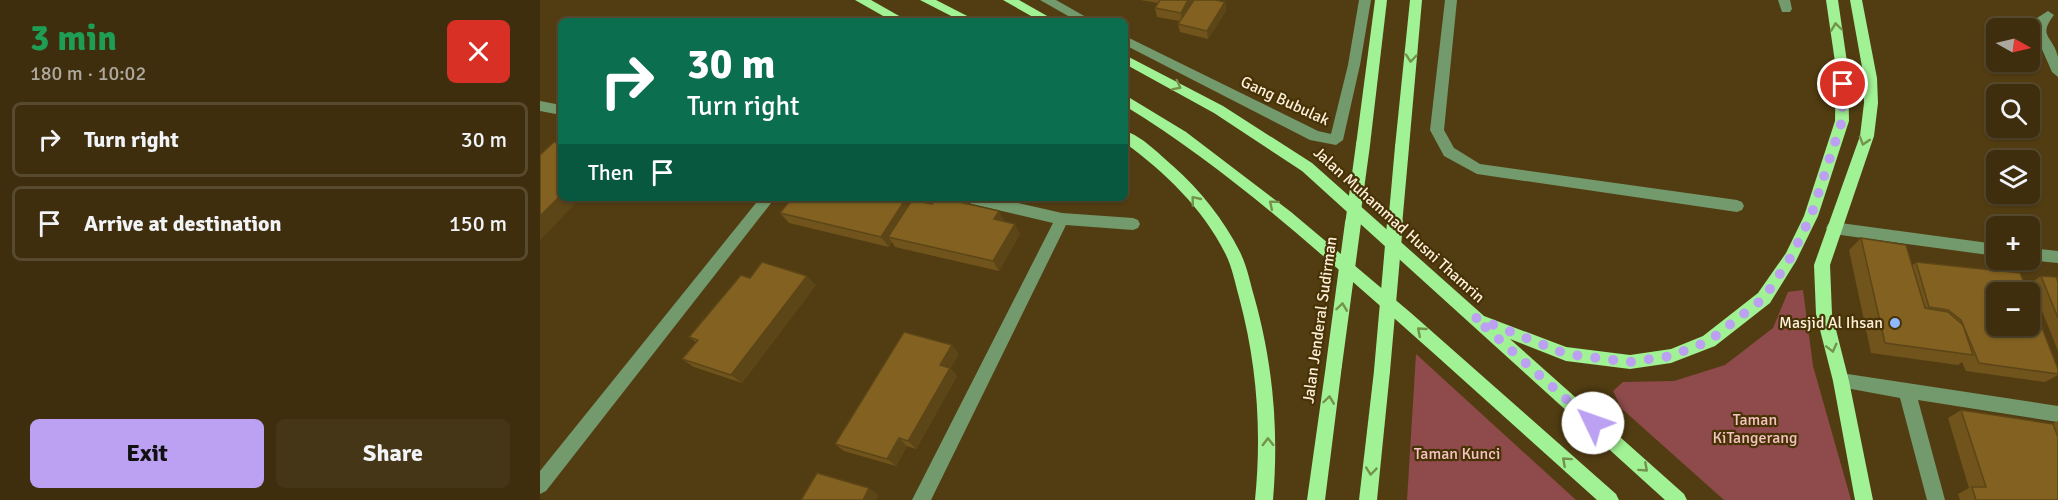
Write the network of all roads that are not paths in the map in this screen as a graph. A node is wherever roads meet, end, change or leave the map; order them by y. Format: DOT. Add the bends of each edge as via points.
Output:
graph roads {
  1 [pos="861,0"];
  2 [pos="926,0"];
  3 [pos="1009,0"];
  4 [pos="1046,0"];
  5 [pos="1365,0"];
  6 [pos="1381,0"];
  7 [pos="1416,0"];
  8 [pos="1451,0"];
  9 [pos="1832,0"];
  10 [pos="1856,0"];
  11 [pos="1022,4"];
  12 [pos="2048,15"];
  13 [pos="896,18"];
  14 [pos="965,18"];
  15 [pos="1045,18"];
  16 [pos="1081,18"];
  17 [pos="1128,42"];
  18 [pos="1128,61"];
  19 [pos="2058,72"];
  20 [pos="1128,102"];
  21 [pos="540,106"];
  22 [pos="558,109"];
  23 [pos="1128,138"];
  24 [pos="766,201"];
  25 [pos="985,201"];
  26 [pos="1737,206"];
  27 [pos="1062,219"];
  28 [pos="1133,225"];
  29 [pos="1833,228"];
  30 [pos="1986,249"];
  31 [pos="2040,255"];
  32 [pos="2058,257"];
  33 [pos="1474,317"];
  34 [pos="1841,381"];
  35 [pos="1906,391"];
  36 [pos="2058,414"];
  37 [pos="540,485"];
  38 [pos="921,500"];
  39 [pos="1264,500"];
  40 [pos="1316,500"];
  41 [pos="1368,500"];
  42 [pos="1610,500"];
  43 [pos="1678,500"];
  44 [pos="1864,500"];
  45 [pos="1936,500"];
  1 -- 13 [label="main road"];
  2 -- 14 [label="main road"];
  3 -- 11 [label="main road"];
  4 -- 16 [label="street"];
  5 -- 17 [label="street, Gang Bubulak" via="1336,140 1315,136"];
  40 -- 6 [label="main road, Jalan Jenderal Sudirman, one-way, bridge"];
  7 -- 41 [label="main road, one-way, bridge"];
  8 -- 26 [label="street" via="1437,129 1449,152 1477,169"];
  33 -- 9 [label="main road, one-way" via="1566,354 1630,362 1671,356 1709,341 1764,298 1791,257 1811,216 1842,121 1842,69"];
  10 -- 29 [label="main road, one-way" via="1871,101 1867,136"];
  11 -- 15 [label="main road"];
  12 -- 19 [label="street" via="2039,29"];
  18 -- 33 [label="main road, Jalan Muhammad Husni Thamrin, one-way" via="1197,96 1307,167"];
  42 -- 20 [label="main road, one-way" via="1418,327 1257,191"];
  21 -- 22 [label="street"];
  39 -- 23 [label="main road, one-way" via="1268,405 1254,320 1233,254 1192,195"];
  24 -- 37 [label="street"];
  25 -- 27 [label="street"];
  27 -- 28 [label="street"];
  27 -- 38 [label="street"];
  29 -- 30 [label="street"];
  29 -- 34 [label="main road, one-way" via="1822,265 1824,314"];
  31 -- 32 [label="street"];
  33 -- 43 [label="main road, Jalan Muhammad Husni Thamrin, one-way"];
  34 -- 35 [label="street"];
  34 -- 44 [label="main road"];
  35 -- 36 [label="street"];
  35 -- 45 [label="street"];
}
